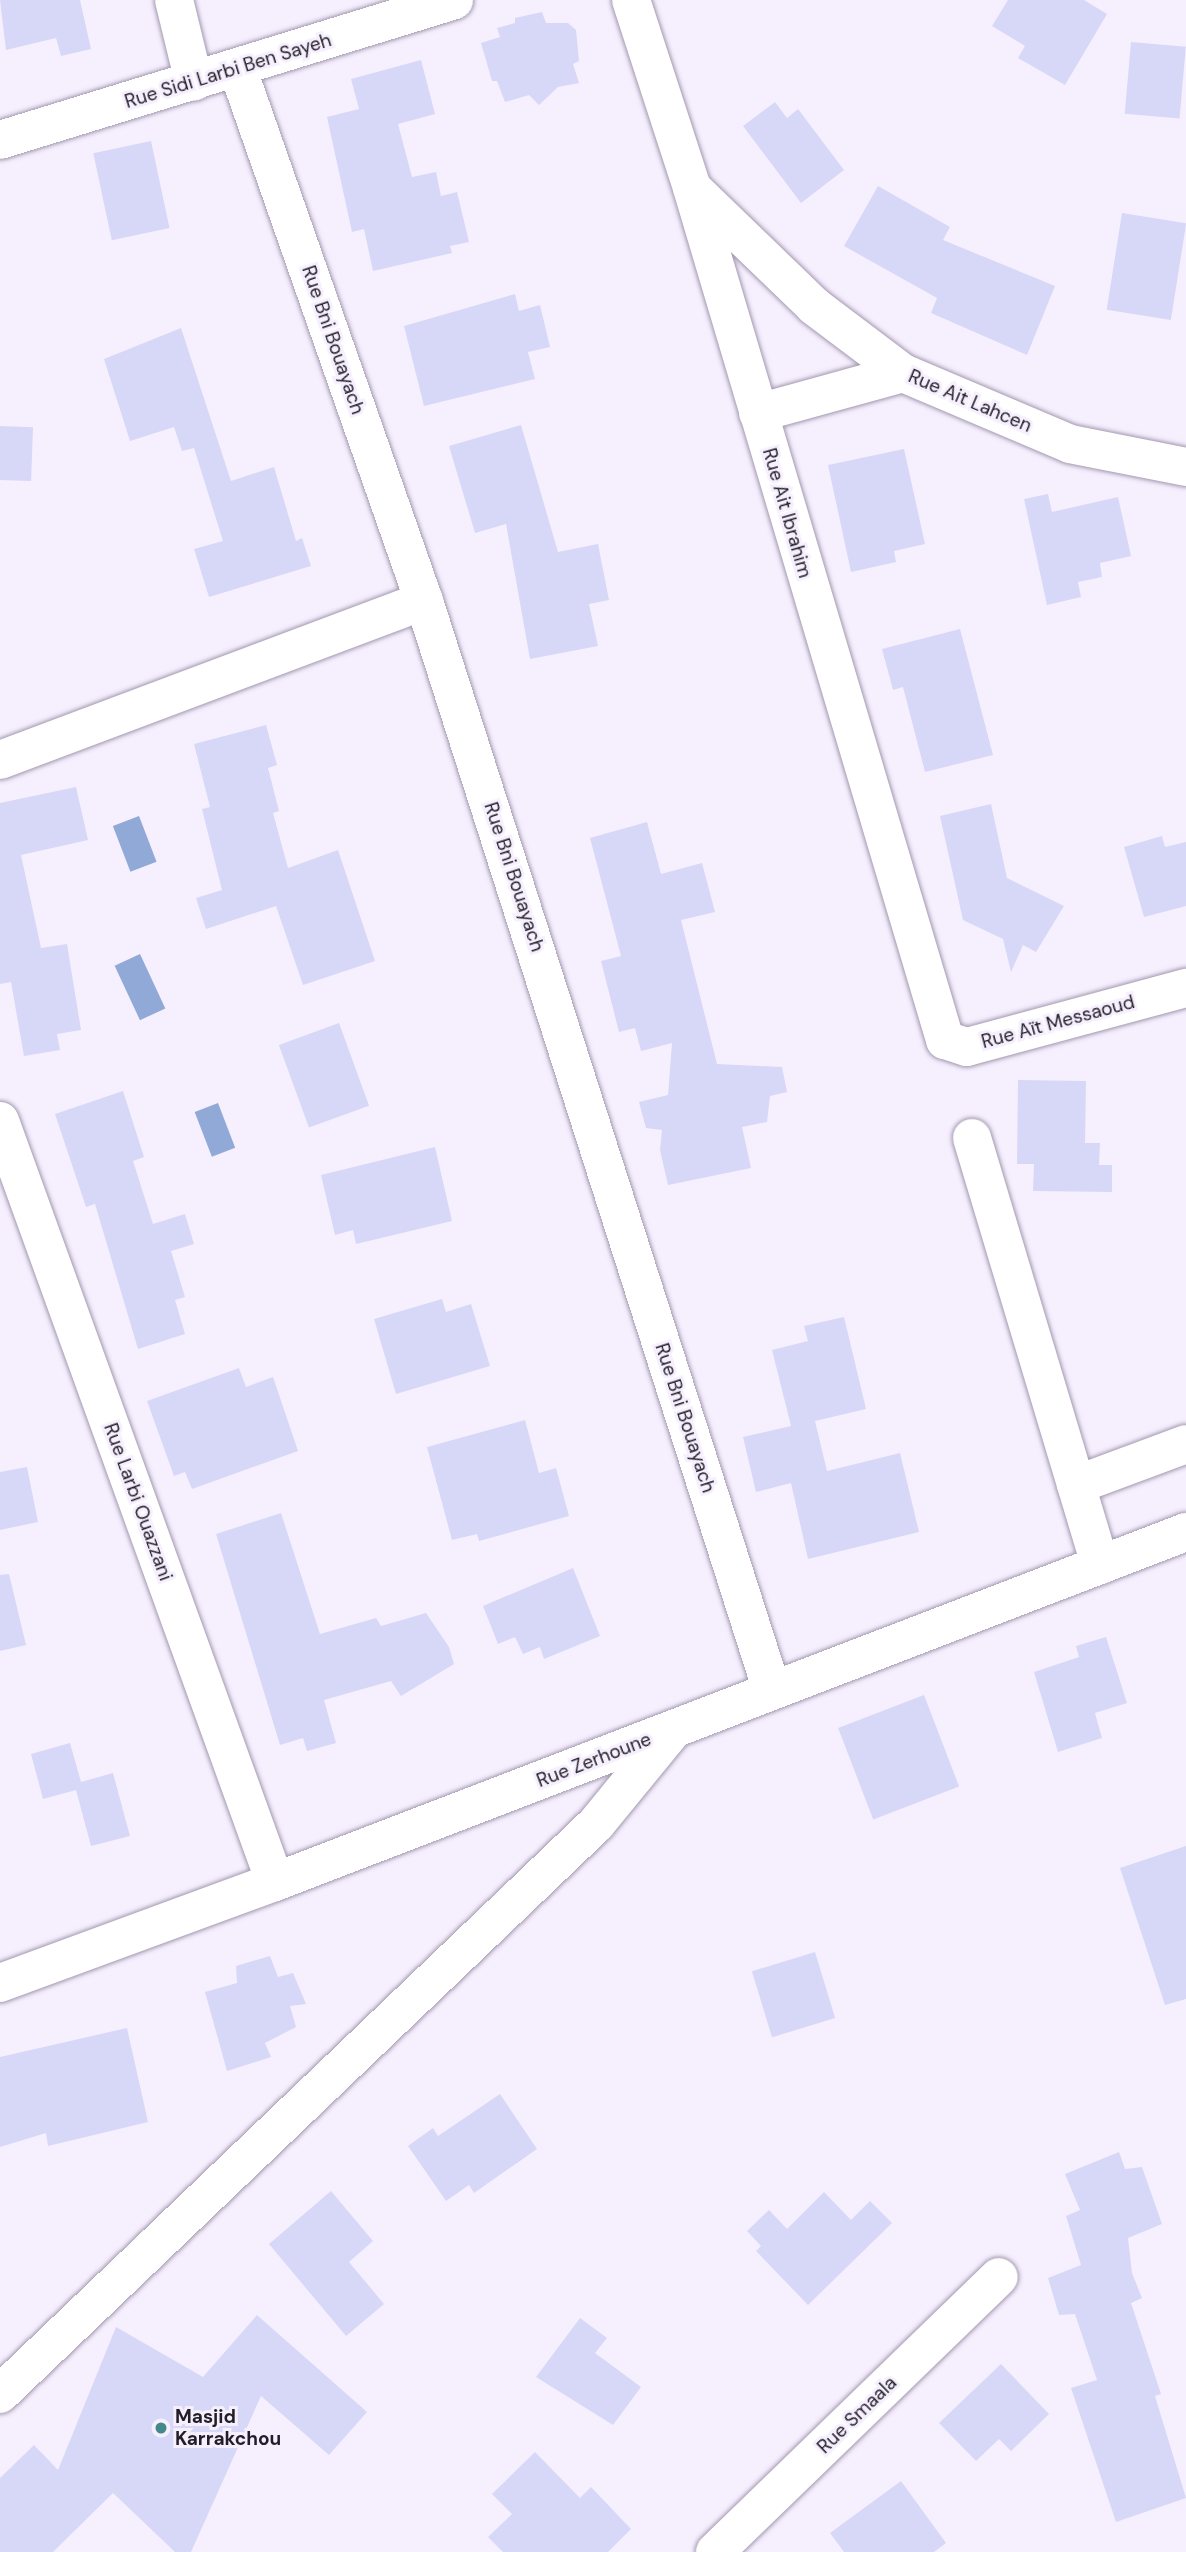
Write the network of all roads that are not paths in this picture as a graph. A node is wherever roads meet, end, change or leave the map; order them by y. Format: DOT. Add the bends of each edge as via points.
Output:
graph roads {
  1 [pos="174,0"];
  2 [pos="454,0"];
  3 [pos="631,0"];
  4 [pos="238,70"];
  5 [pos="194,82"];
  6 [pos="0,140"];
  7 [pos="692,187"];
  8 [pos="903,373"];
  9 [pos="758,413"];
  10 [pos="1186,467"];
  11 [pos="424,601"];
  12 [pos="0,760"];
  13 [pos="1186,988"];
  14 [pos="939,1027"];
  15 [pos="0,1121"];
  16 [pos="972,1138"];
  17 [pos="1186,1444"];
  18 [pos="1076,1485"];
  19 [pos="1184,1539"];
  20 [pos="1100,1565"];
  21 [pos="772,1690"];
  22 [pos="673,1730"];
  23 [pos="275,1882"];
  24 [pos="0,1983"];
  25 [pos="999,2277"];
  26 [pos="0,2394"];
  27 [pos="715,2552"];
  1 -- 5 [label="street"];
  2 -- 4 [label="street, Rue Sidi Larbi Ben Sayeh"];
  3 -- 7 [label="street, Rue Ait Ibrahim"];
  4 -- 5 [label="street, Rue Sidi Larbi Ben Sayeh"];
  4 -- 11 [label="street, Rue Bni Bouayach"];
  5 -- 6 [label="street, Rue Sidi Larbi Ben Sayeh"];
  7 -- 8 [label="street, Rue Ait Lahcen" via="814,306"];
  7 -- 9 [label="street, Rue Ait Ibrahim"];
  8 -- 9 [label="street"];
  8 -- 10 [label="street, Rue Ait Lahcen" via="1070,443"];
  9 -- 14 [label="street, Rue Ait Ibrahim"];
  11 -- 12 [label="street"];
  11 -- 21 [label="street, Rue Bni Bouayach"];
  13 -- 14 [label="street, Rue Aït Messaoud" via="967,1047 945,1040"];
  15 -- 23 [label="street, Rue Larbi Ouazzani"];
  16 -- 18 [label="street"];
  17 -- 18 [label="street"];
  18 -- 20 [label="street"];
  19 -- 20 [label="street, Rue Zerhoune"];
  20 -- 21 [label="street, Rue Zerhoune"];
  21 -- 22 [label="street, Rue Zerhoune"];
  22 -- 23 [label="street, Rue Zerhoune"];
  22 -- 26 [label="street" via="596,1824"];
  23 -- 24 [label="street, Rue Zerhoune"];
  25 -- 27 [label="street, Rue Smaala"];
}
